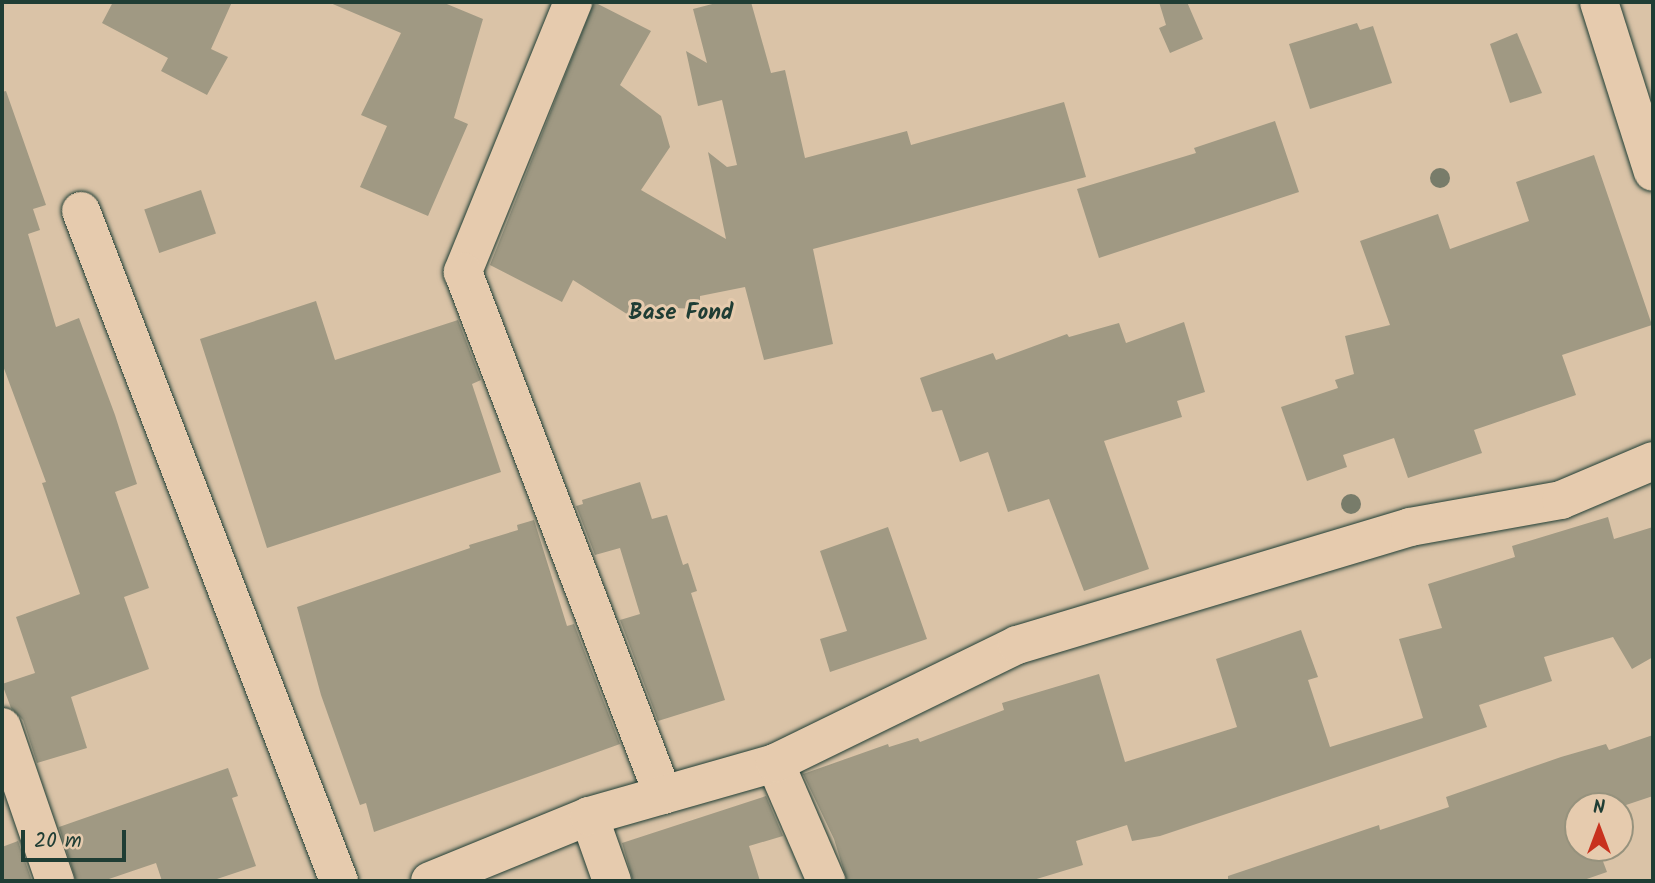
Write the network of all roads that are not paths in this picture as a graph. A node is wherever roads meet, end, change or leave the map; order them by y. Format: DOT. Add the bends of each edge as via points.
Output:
graph roads {
  1 [pos="573,2"];
  2 [pos="1599,2"];
  3 [pos="1653,172"];
  4 [pos="81,211"];
  5 [pos="1653,461"];
  6 [pos="2,727"];
  7 [pos="775,762"];
  8 [pos="663,795"];
  9 [pos="589,816"];
  10 [pos="55,881"];
  11 [pos="339,881"];
  12 [pos="430,881"];
  13 [pos="612,881"];
  14 [pos="826,881"];
  1 -- 8 [label="street" via="463,272"];
  2 -- 3 [label="street"];
  4 -- 11 [label="street"];
  5 -- 7 [label="street" via="1561,500 1410,527 1017,645"];
  6 -- 10 [label="street"];
  7 -- 8 [label="street"];
  7 -- 14 [label="street"];
  8 -- 9 [label="street"];
  9 -- 12 [label="street"];
  9 -- 13 [label="street"];
}
